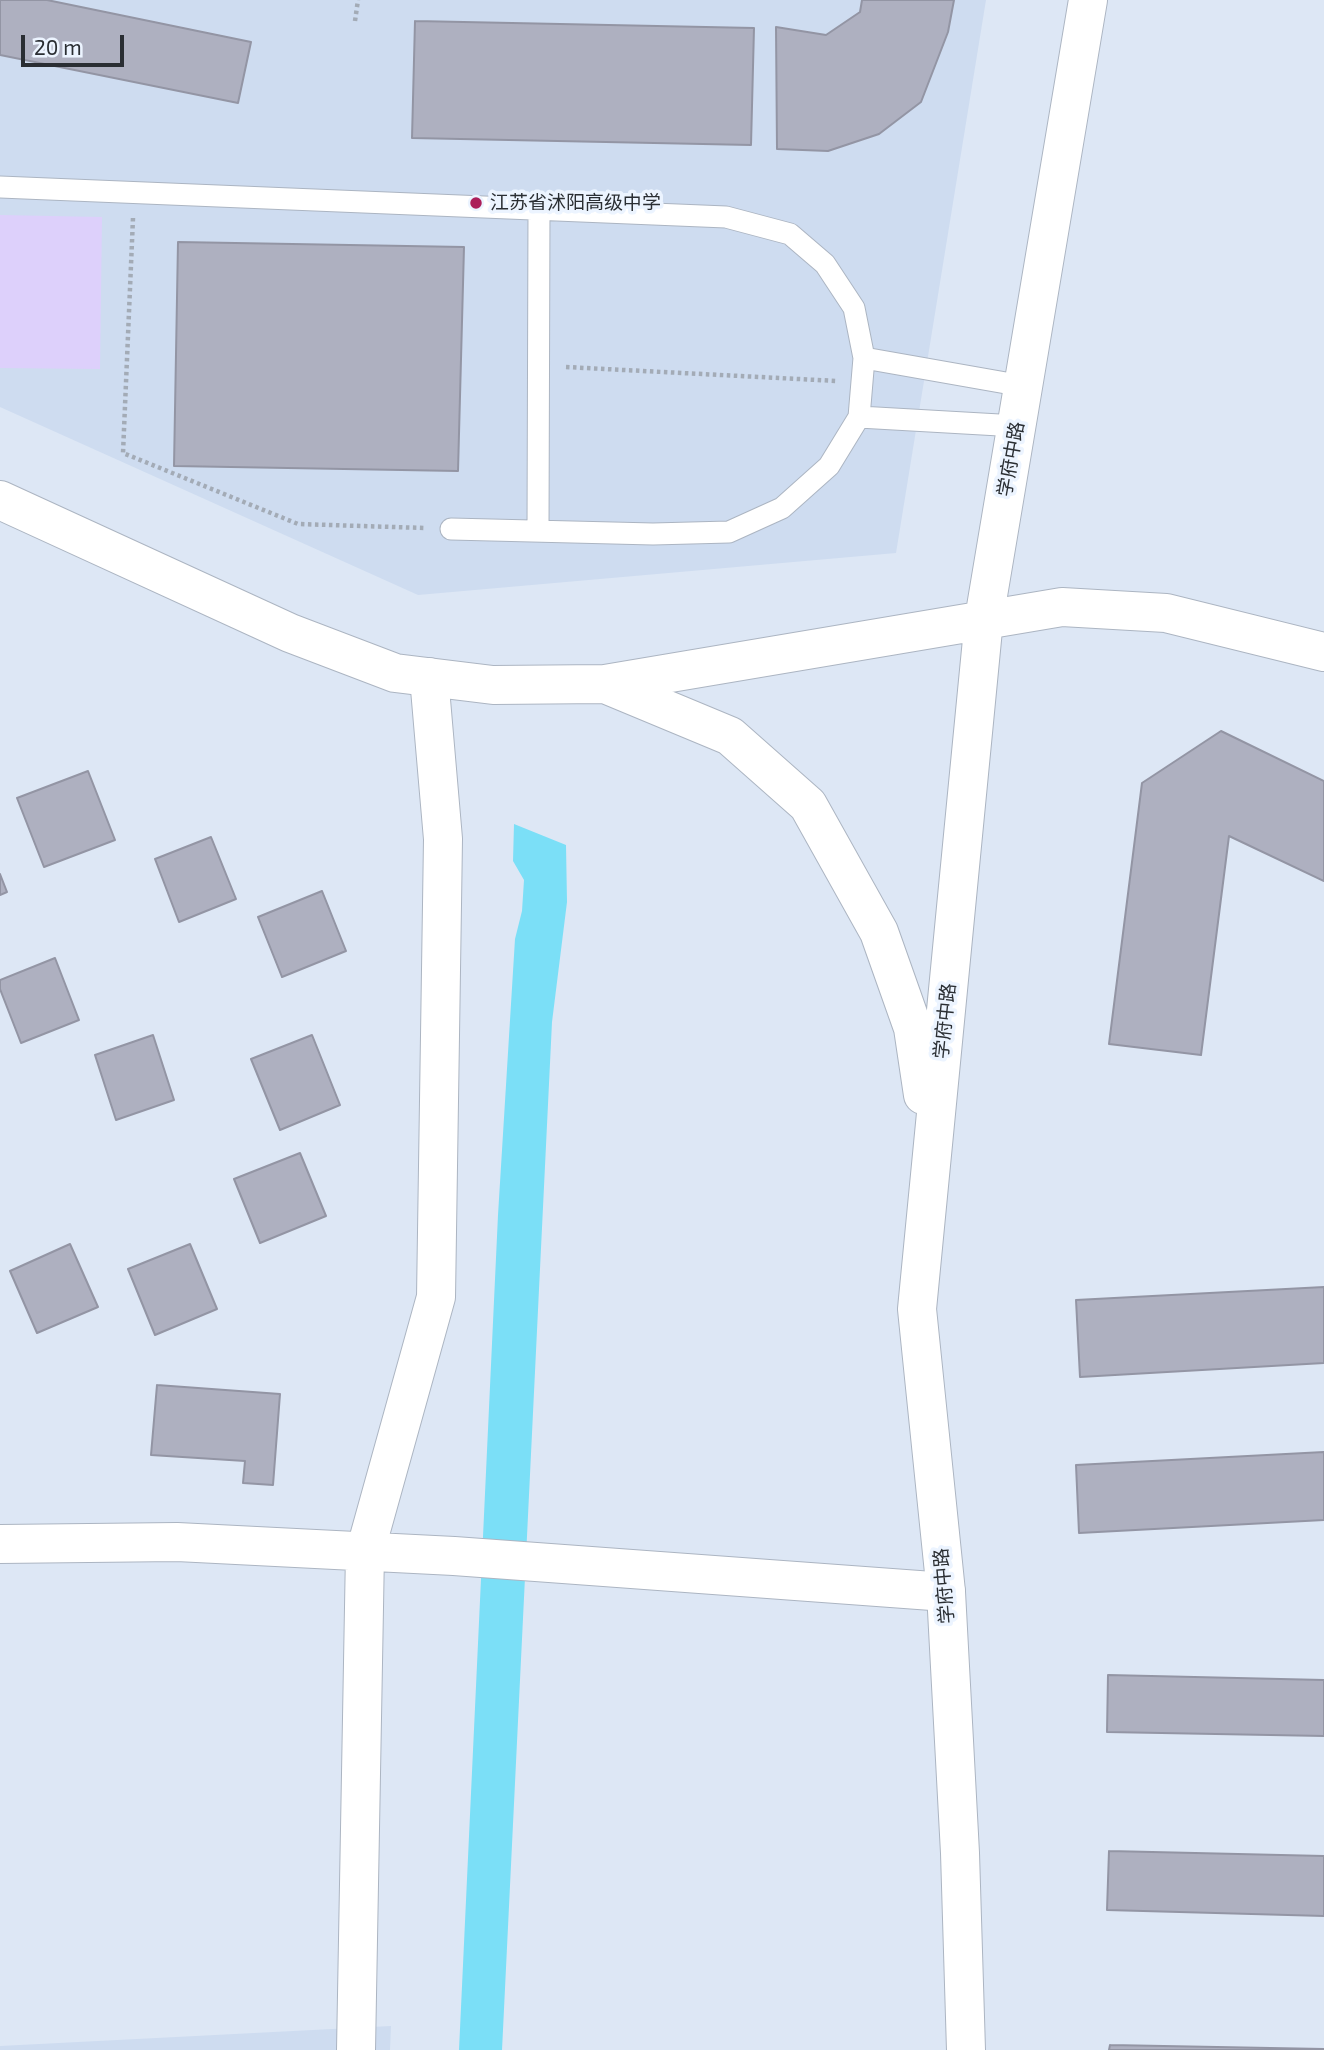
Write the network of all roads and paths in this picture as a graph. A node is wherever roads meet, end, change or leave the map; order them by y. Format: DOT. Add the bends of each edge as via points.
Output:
graph roads {
  1 [pos="358,0"];
  2 [pos="1088,0"];
  3 [pos="355,21"];
  4 [pos="0,187"];
  5 [pos="135,192"];
  6 [pos="539,209"];
  7 [pos="864,358"];
  8 [pos="538,365"];
  9 [pos="862,382"];
  10 [pos="1023,386"];
  11 [pos="859,417"];
  12 [pos="1017,426"];
  13 [pos="0,500"];
  14 [pos="451,529"];
  15 [pos="538,531"];
  16 [pos="984,618"];
  17 [pos="1324,652"];
  18 [pos="429,677"];
  19 [pos="605,684"];
  20 [pos="932,1155"];
  21 [pos="0,1544"];
  22 [pos="365,1552"];
  23 [pos="946,1592"];
  24 [pos="356,2050"];
  25 [pos="967,2050"];
  1 -- 3 [label="path"];
  2 -- 10 [label="street, 学府中路"];
  4 -- 5 [label="lane"];
  5 -- 6 [label="lane"];
  5 -- 14 [label="path" via="123,453 298,524"];
  6 -- 7 [label="lane" via="726,217 790,234 825,264 854,308"];
  6 -- 8 [label="lane"];
  7 -- 9 [label="lane"];
  7 -- 10 [label="lane"];
  8 -- 9 [label="path"];
  8 -- 15 [label="lane"];
  9 -- 11 [label="lane"];
  10 -- 12 [label="street, 学府中路"];
  11 -- 12 [label="lane"];
  11 -- 15 [label="lane" via="829,466 782,508 729,532"];
  12 -- 16 [label="street, 学府中路"];
  13 -- 18 [label="street" via="290,633 396,673"];
  14 -- 15 [label="lane"];
  16 -- 17 [label="street" via="1062,607 1166,612"];
  16 -- 19 [label="street"];
  16 -- 20 [label="street, 学府中路"];
  18 -- 19 [label="street" via="493,685"];
  18 -- 22 [label="street" via="443,839 436,1297"];
  19 -- 20 [label="street" via="730,736 808,805 878,932 913,1028"];
  20 -- 23 [label="street, 学府中路" via="917,1309"];
  21 -- 22 [label="street" via="177,1542"];
  22 -- 23 [label="street"];
  22 -- 24 [label="street"];
  23 -- 25 [label="street, 学府中路"];
}
